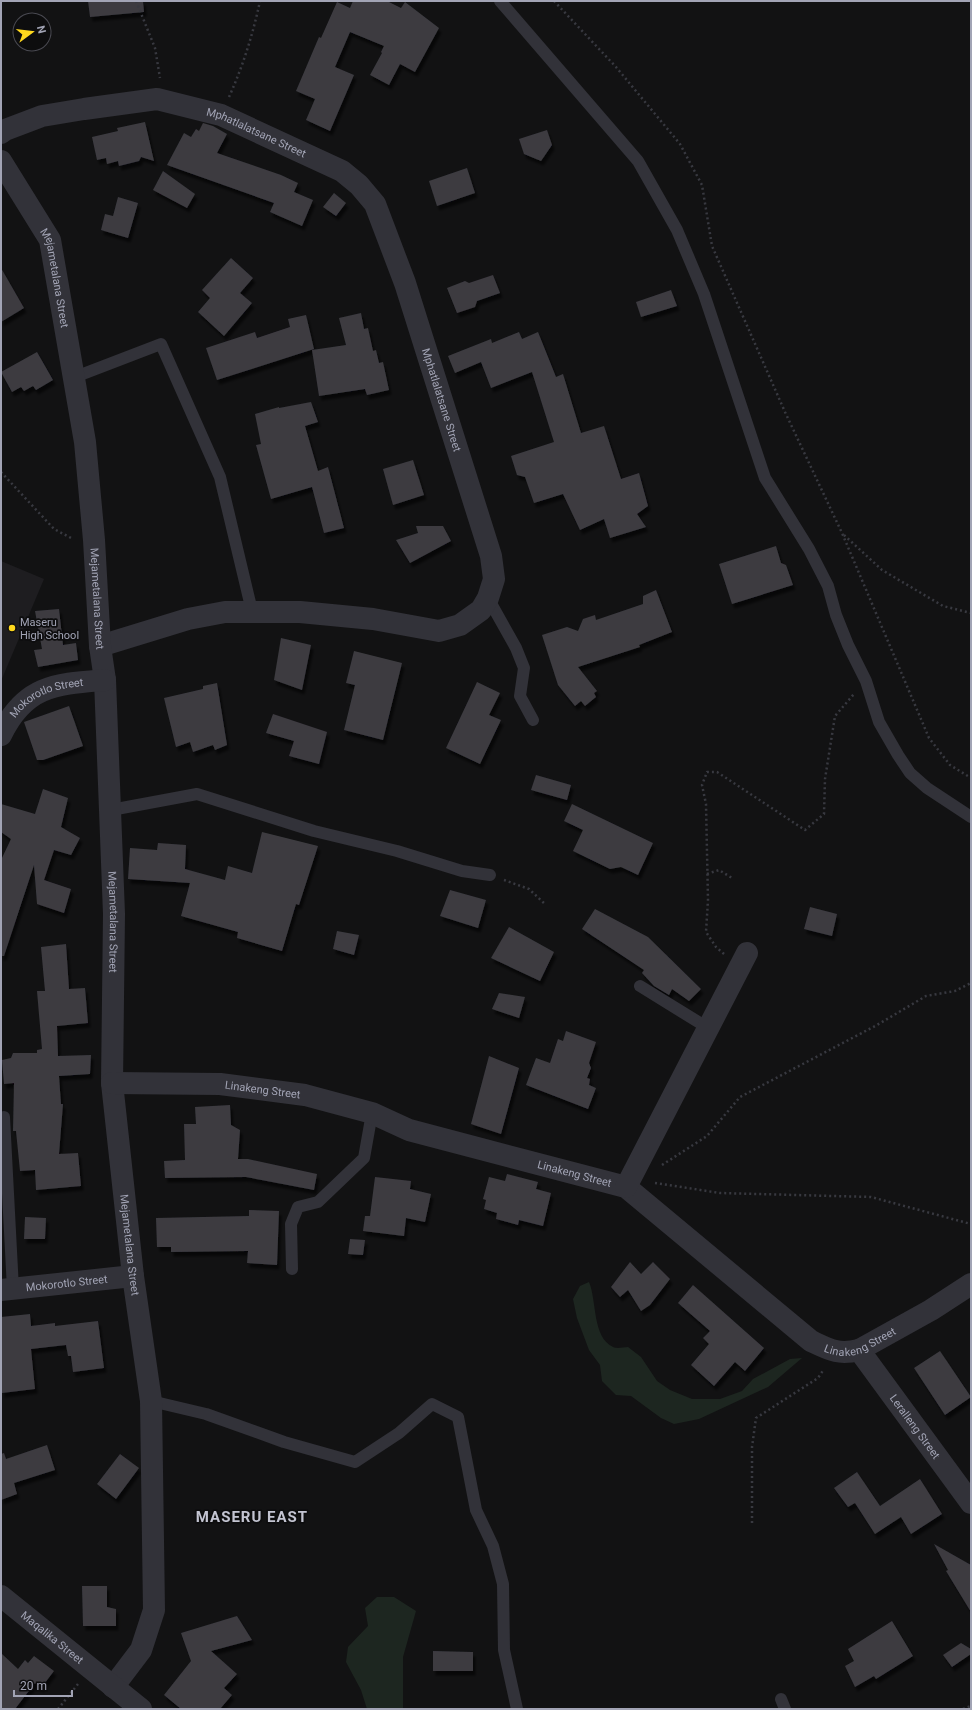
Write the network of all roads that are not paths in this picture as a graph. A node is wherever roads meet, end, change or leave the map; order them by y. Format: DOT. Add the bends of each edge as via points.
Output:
graph roads {
  1 [pos="500,1"];
  2 [pos="1,133"];
  3 [pos="1,162"];
  4 [pos="75,377"];
  5 [pos="488,598"];
  6 [pos="252,611"];
  7 [pos="100,646"];
  8 [pos="105,680"];
  9 [pos="533,720"];
  10 [pos="1,735"];
  11 [pos="111,810"];
  12 [pos="971,817"];
  13 [pos="490,876"];
  14 [pos="743,960"];
  15 [pos="640,986"];
  16 [pos="708,1028"];
  17 [pos="112,1083"];
  18 [pos="372,1113"];
  19 [pos="4,1117"];
  20 [pos="628,1183"];
  21 [pos="292,1269"];
  22 [pos="133,1276"];
  23 [pos="971,1284"];
  24 [pos="7,1289"];
  25 [pos="859,1350"];
  26 [pos="151,1401"];
  27 [pos="971,1503"];
  28 [pos="1,1596"];
  29 [pos="114,1687"];
  30 [pos="141,1709"];
  31 [pos="517,1709"];
  1 -- 12 [label="lane" via="638,161 677,230 704,294 765,478 809,549 828,586 836,615 866,681 879,722 910,773 927,788"];
  2 -- 5 [label="street, Mphatlalatsane Street" via="42,116 157,99 221,115 342,171 359,185 375,204 405,282 491,556 494,579"];
  3 -- 4 [label="street, Mejametalana Street" via="50,240"];
  4 -- 6 [label="lane" via="161,344 220,477"];
  4 -- 7 [label="street, Mejametalana Street" via="85,442"];
  5 -- 6 [label="street, Mphatlalatsane Street" via="481,610 460,625 439,630 300,612"];
  5 -- 9 [label="lane" via="516,648 524,668 520,696"];
  6 -- 7 [label="street, Mphatlalatsane Street" via="225,612 188,619"];
  7 -- 8 [label="street, Mejametalana Street"];
  8 -- 10 [label="street, Mokorotlo Street" via="64,683 41,691 23,702"];
  8 -- 11 [label="street, Mejametalana Street"];
  11 -- 13 [label="lane" via="197,794 314,831 398,851 462,871"];
  11 -- 17 [label="street, Mejametalana Street" via="114,914"];
  14 -- 16 [label="street"];
  15 -- 16 [label="lane"];
  16 -- 20 [label="street"];
  17 -- 18 [label="street, Linakeng Street" via="220,1084 306,1095"];
  17 -- 22 [label="street, Mejametalana Street"];
  18 -- 20 [label="street, Linakeng Street" via="409,1130"];
  18 -- 21 [label="lane" via="364,1158 318,1202 298,1207 291,1224"];
  19 -- 24 [label="lane"];
  20 -- 25 [label="street, Linakeng Street" via="811,1341 834,1352"];
  22 -- 24 [label="street, Mokorotlo Street"];
  22 -- 26 [label="street, Mejametalana Street"];
  23 -- 25 [label="street, Linakeng Street" via="931,1310"];
  25 -- 27 [label="street, Leralleng Street"];
  26 -- 29 [label="street, Mejametalana Street" via="154,1610 141,1650"];
  26 -- 31 [label="lane" via="206,1414 284,1442 355,1462 399,1433 432,1404 458,1417 476,1510 493,1546 503,1584 504,1650"];
  28 -- 29 [label="street, Maqalika Street"];
  29 -- 30 [label="street, Maqalika Street"];
}
